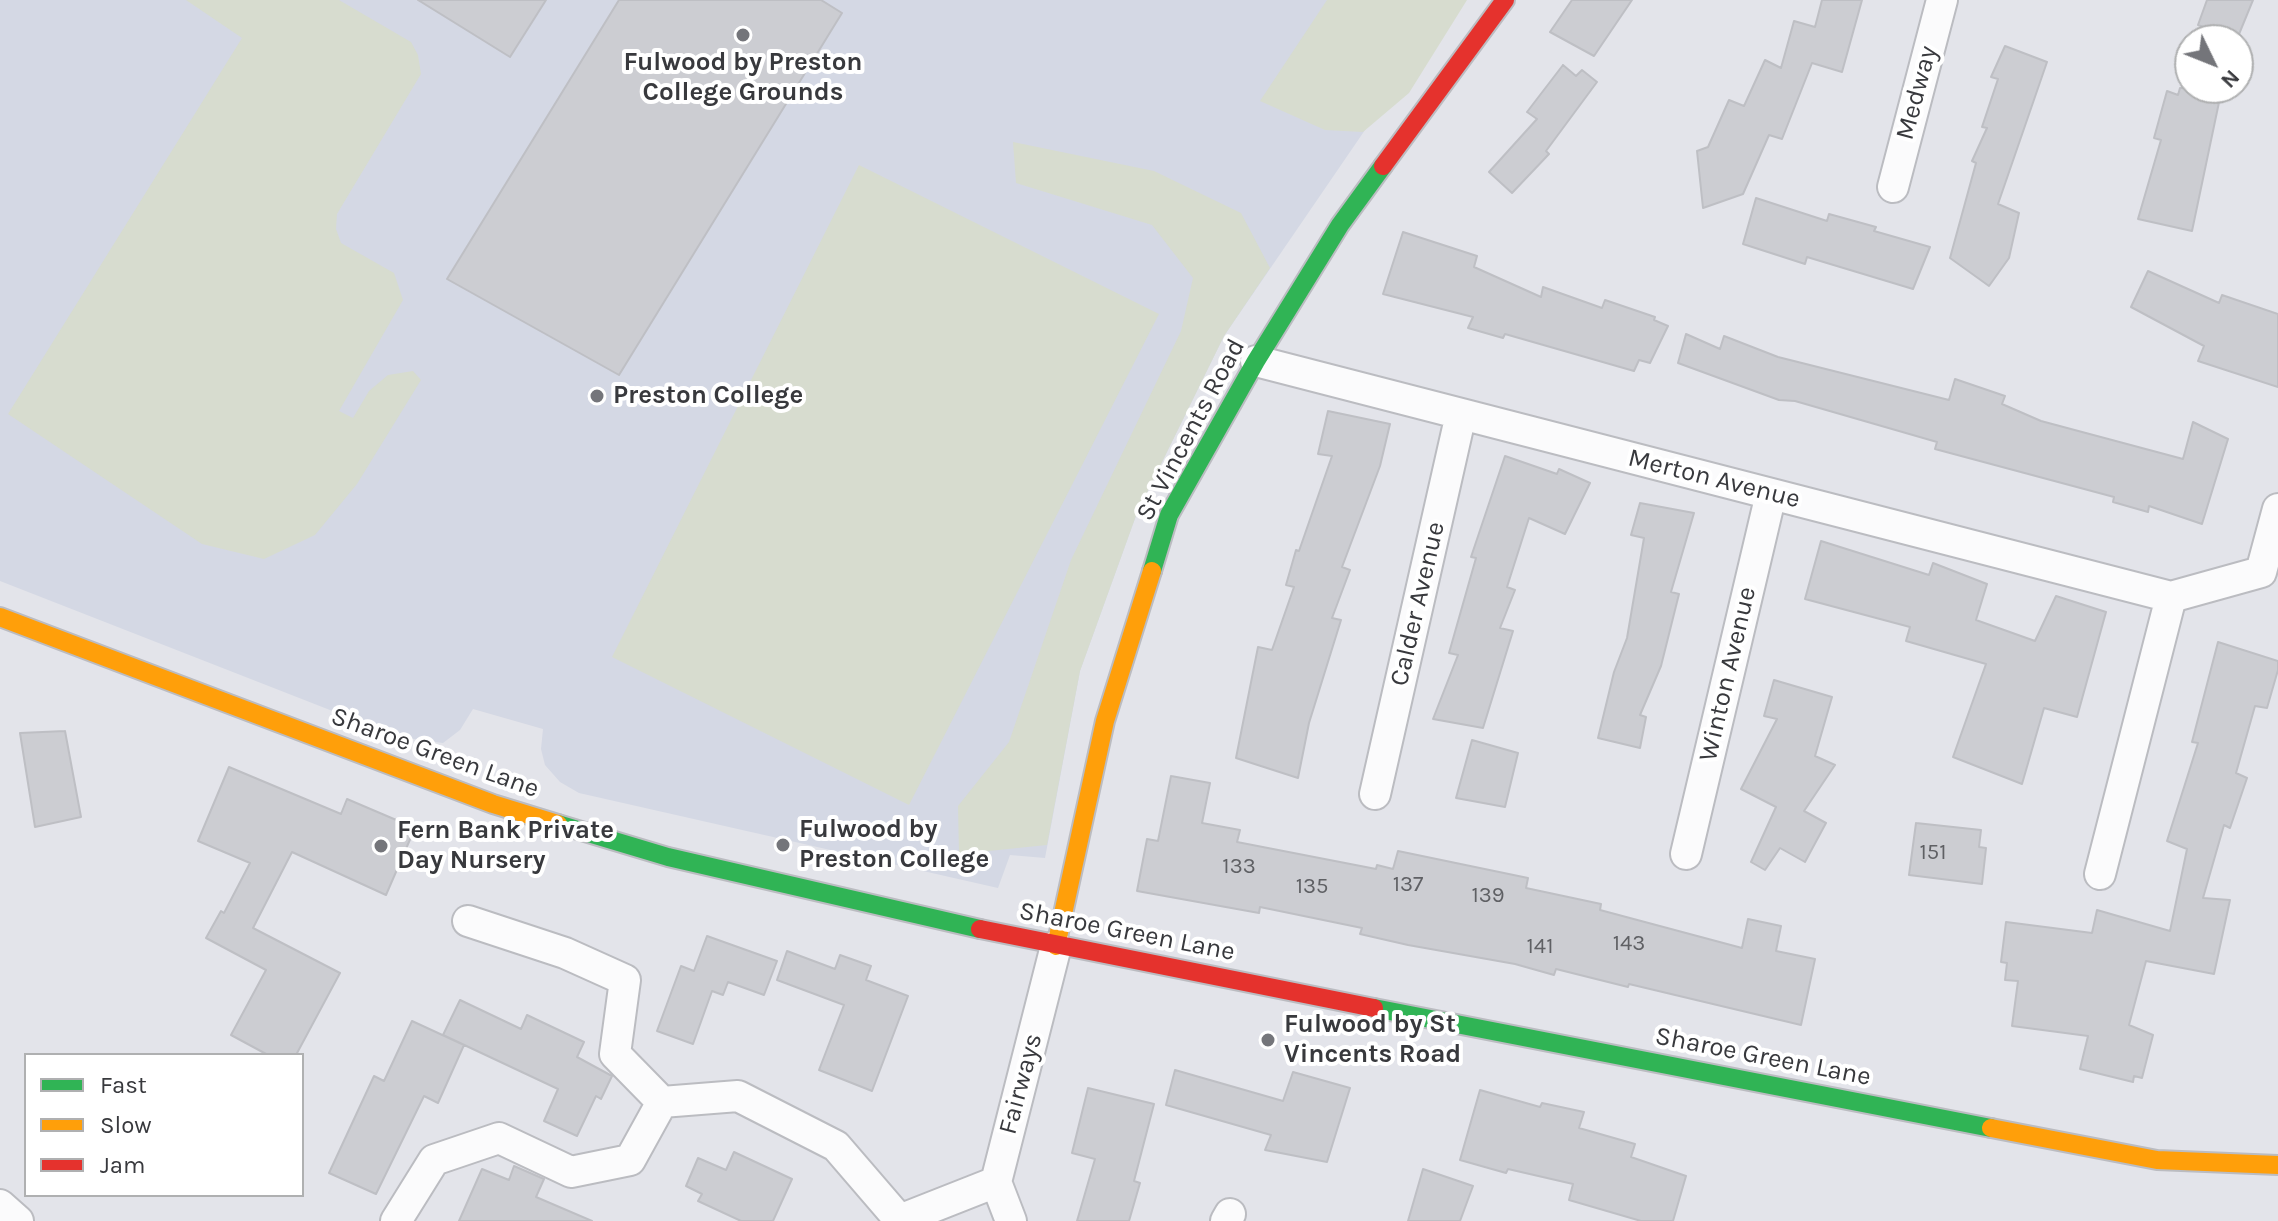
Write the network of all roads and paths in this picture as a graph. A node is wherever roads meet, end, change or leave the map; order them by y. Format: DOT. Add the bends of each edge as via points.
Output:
graph roads {
  1 [pos="1505,0"];
  2 [pos="1942,0"];
  3 [pos="1893,187"];
  4 [pos="1256,361"];
  5 [pos="1461,414"];
  6 [pos="1771,494"];
  7 [pos="2278,509"];
  8 [pos="2171,597"];
  9 [pos="0,617"];
  10 [pos="1375,794"];
  11 [pos="1686,854"];
  12 [pos="2100,874"];
  13 [pos="468,921"];
  14 [pos="1056,946"];
  15 [pos="662,1102"];
  16 [pos="2278,1165"];
  17 [pos="996,1182"];
  18 [pos="0,1205"];
  19 [pos="897,1220"];
  20 [pos="18,1221"];
  21 [pos="396,1221"];
  22 [pos="1011,1221"];
  1 -- 4 [label="street, St Vincents Road" via="1340,225"];
  2 -- 3 [label="street, Medway"];
  4 -- 5 [label="street, Merton Avenue"];
  4 -- 14 [label="street, St Vincents Road" via="1169,515 1105,721"];
  5 -- 6 [label="street, Merton Avenue"];
  5 -- 10 [label="street, Calder Avenue"];
  6 -- 8 [label="street, Merton Avenue"];
  6 -- 11 [label="street, Winton Avenue"];
  7 -- 8 [label="street, Merton Avenue" via="2261,572"];
  8 -- 12 [label="street"];
  9 -- 14 [label="street, Sharoe Green Lane" via="493,804 668,857"];
  13 -- 15 [label="street" via="565,953 625,980 615,1054"];
  14 -- 16 [label="street, Sharoe Green Lane" via="2157,1160"];
  14 -- 17 [label="street, Fairways"];
  15 -- 19 [label="street" via="738,1096 836,1146"];
  15 -- 21 [label="street" via="630,1160 571,1172 499,1138 434,1160"];
  17 -- 19 [label="street"];
  17 -- 22 [label="street"];
  18 -- 20 [label="street"];
}
